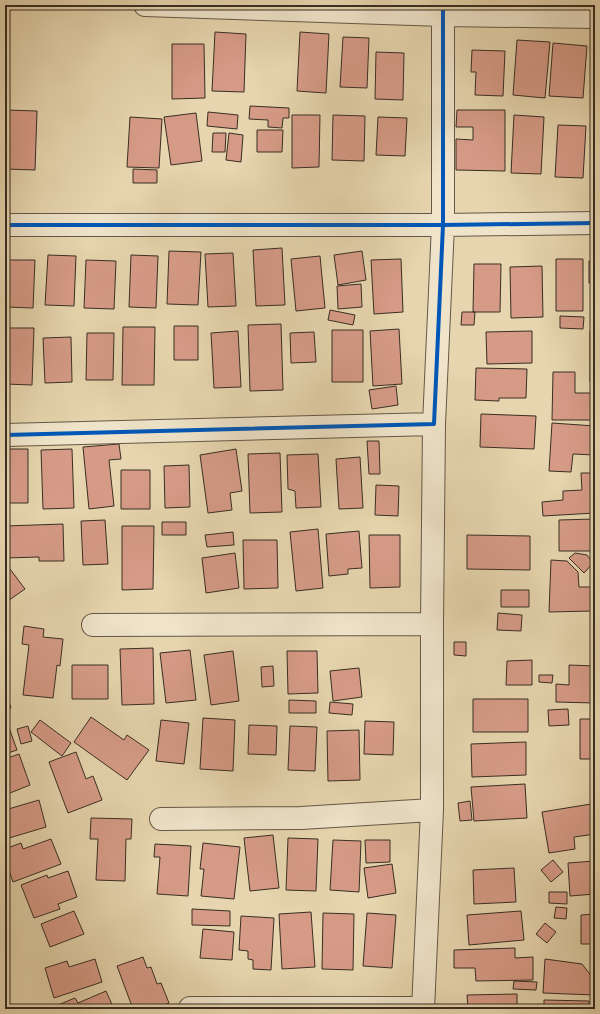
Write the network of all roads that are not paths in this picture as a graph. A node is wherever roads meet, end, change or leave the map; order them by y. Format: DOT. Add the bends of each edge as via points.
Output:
graph roads {
  1 [pos="145,5"];
  2 [pos="443,10"];
  3 [pos="595,17"];
  4 [pos="595,223"];
  5 [pos="5,225"];
  6 [pos="442,225"];
  7 [pos="434,424"];
  8 [pos="5,435"];
  9 [pos="432,624"];
  10 [pos="93,625"];
  11 [pos="432,810"];
  12 [pos="161,819"];
  13 [pos="190,1008"];
  14 [pos="423,1009"];
  1 -- 2 [label="street"];
  2 -- 3 [label="street"];
  2 -- 6 [label="street"];
  4 -- 6 [label="street"];
  5 -- 6 [label="street"];
  6 -- 7 [label="street"];
  7 -- 8 [label="street"];
  7 -- 9 [label="street"];
  9 -- 10 [label="street"];
  9 -- 11 [label="street"];
  11 -- 12 [label="street" via="301,818"];
  11 -- 14 [label="street"];
  13 -- 14 [label="street"];
}
